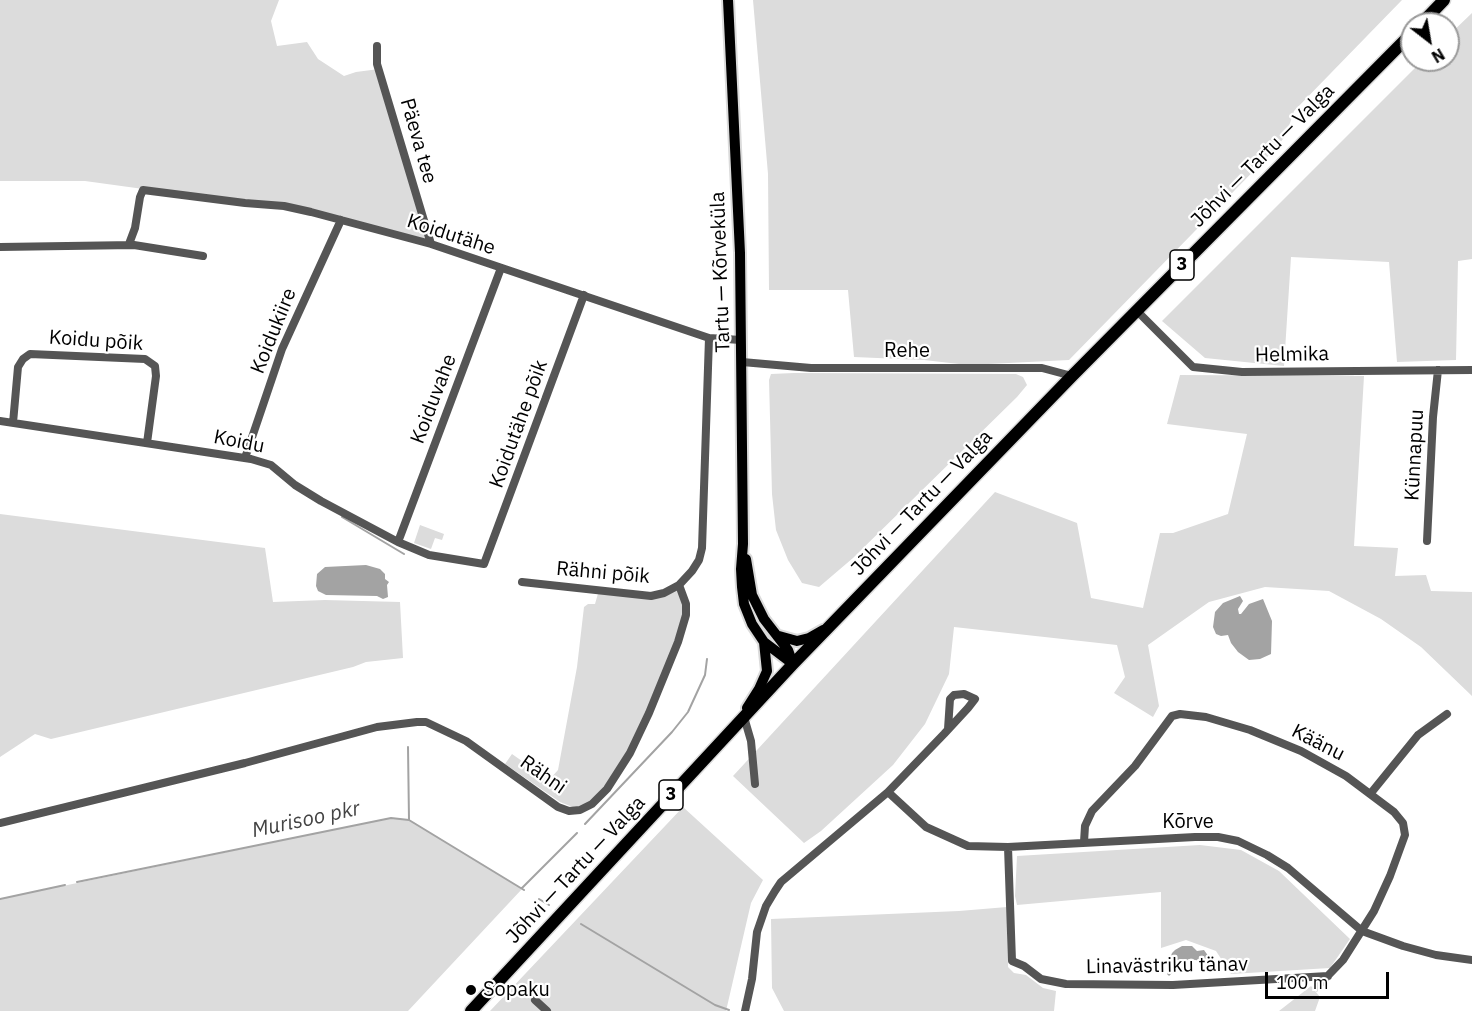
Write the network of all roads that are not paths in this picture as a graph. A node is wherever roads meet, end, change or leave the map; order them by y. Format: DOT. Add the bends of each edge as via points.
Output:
graph roads {
  1 [pos="728,0"];
  2 [pos="1444,0"];
  3 [pos="1432,12"];
  4 [pos="1400,45"];
  5 [pos="377,46"];
  6 [pos="342,220"];
  7 [pos="129,244"];
  8 [pos="431,244"];
  9 [pos="0,247"];
  10 [pos="203,256"];
  11 [pos="501,268"];
  12 [pos="584,295"];
  13 [pos="1137,311"];
  14 [pos="709,338"];
  15 [pos="741,340"];
  16 [pos="742,362"];
  17 [pos="1438,370"];
  18 [pos="1472,370"];
  19 [pos="1072,376"];
  20 [pos="0,421"];
  21 [pos="13,423"];
  22 [pos="147,443"];
  23 [pos="245,458"];
  24 [pos="1427,541"];
  25 [pos="398,542"];
  26 [pos="743,544"];
  27 [pos="484,564"];
  28 [pos="522,582"];
  29 [pos="679,585"];
  30 [pos="831,625"];
  31 [pos="778,636"];
  32 [pos="764,642"];
  33 [pos="793,664"];
  34 [pos="1447,714"];
  35 [pos="740,721"];
  36 [pos="948,729"];
  37 [pos="755,784"];
  38 [pos="888,792"];
  39 [pos="1371,793"];
  40 [pos="0,823"];
  41 [pos="1084,842"];
  42 [pos="1008,848"];
  43 [pos="1362,931"];
  44 [pos="1472,960"];
  45 [pos="1328,976"];
  46 [pos="1317,987"];
  47 [pos="535,1000"];
  48 [pos="471,1011"];
  49 [pos="547,1011"];
  50 [pos="745,1011"];
  1 -- 15 [label="main road, Tartu — Kõrveküla"];
  2 -- 3 [label="highway"];
  4 -- 13 [label="highway, Jõhvi — Tartu — Valga / 3"];
  5 -- 8 [label="street, Päeva tee" via="377,64"];
  6 -- 7 [label="street, Koidutähe" via="284,206 143,190"];
  6 -- 8 [label="street, Koidutähe"];
  6 -- 23 [label="street, Koidukiire" via="282,349"];
  7 -- 9 [label="street"];
  7 -- 10 [label="street"];
  8 -- 11 [label="street, Koidutähe"];
  11 -- 12 [label="street, Koidutähe"];
  11 -- 25 [label="street, Koiduvahe"];
  12 -- 14 [label="street, Koidutähe"];
  12 -- 27 [label="street, Koidutähe põik"];
  13 -- 17 [label="street, Helmika" via="1193,368 1242,372"];
  13 -- 19 [label="highway, Jõhvi — Tartu — Valga / 3"];
  14 -- 15 [label="street, Koidutähe"];
  14 -- 29 [label="street" via="702,548 699,560"];
  15 -- 16 [label="main road, Tartu — Kõrveküla"];
  16 -- 19 [label="street, Rehe" via="811,368 1042,368"];
  16 -- 26 [label="main road, Tartu — Kõrveküla"];
  17 -- 18 [label="street, Helmika"];
  17 -- 24 [label="street, Künnapuu"];
  19 -- 30 [label="highway, Jõhvi — Tartu — Valga / 3"];
  20 -- 21 [label="street, Koidu"];
  21 -- 22 [label="street, Koidu"];
  21 -- 22 [label="street, Koidu põik" via="18,367 27,356 145,359 155,366 156,376"];
  22 -- 23 [label="street, Koidu"];
  23 -- 25 [label="street, Koidu" via="271,465 321,501"];
  25 -- 27 [label="street, Koidu" via="429,555"];
  26 -- 31 [label="main road, Tartu — Kõrveküla" via="752,595"];
  26 -- 32 [label="main road, Tartu — Kõrveküla" via="744,604"];
  28 -- 29 [label="street, Rähni põik" via="651,596"];
  29 -- 40 [label="street, Rähni" via="686,615 649,713 607,789 580,810 558,807 466,741 426,722 417,722 377,728"];
  30 -- 31 [label="main road" via="797,641"];
  30 -- 33 [label="highway, Jõhvi — Tartu — Valga / 3"];
  31 -- 33 [label="main road, Tartu — Kõrveküla" via="789,650"];
  32 -- 33 [label="main road, Tartu — Kõrveküla"];
  32 -- 35 [label="main road" via="766,671"];
  33 -- 35 [label="highway, Jõhvi — Tartu — Valga / 3"];
  34 -- 39 [label="street" via="1418,735"];
  35 -- 37 [label="street" via="751,741"];
  35 -- 48 [label="highway, Jõhvi — Tartu — Valga / 3"];
  36 -- 36 [label="street" via="975,699 964,694 950,699"];
  36 -- 38 [label="street"];
  38 -- 42 [label="street, Kõrve" via="926,827 946,837 968,846"];
  38 -- 50 [label="street" via="781,882 766,906 757,932"];
  39 -- 41 [label="street, Käänu" via="1301,751 1250,730 1180,714 1172,716 1135,766 1092,811 1085,826"];
  39 -- 43 [label="street, Käänu" via="1403,823 1405,835 1390,876"];
  41 -- 42 [label="street, Kõrve"];
  41 -- 43 [label="street, Kõrve" via="1195,837 1238,841 1288,868"];
  42 -- 45 [label="street, Linavästriku tänav" via="1012,961 1041,979 1066,984 1173,985"];
  43 -- 44 [label="street, Kõrve" via="1414,949"];
  43 -- 45 [label="street, Käänu"];
  45 -- 46 [label="street, Käänu"];
  47 -- 49 [label="street"];
}
